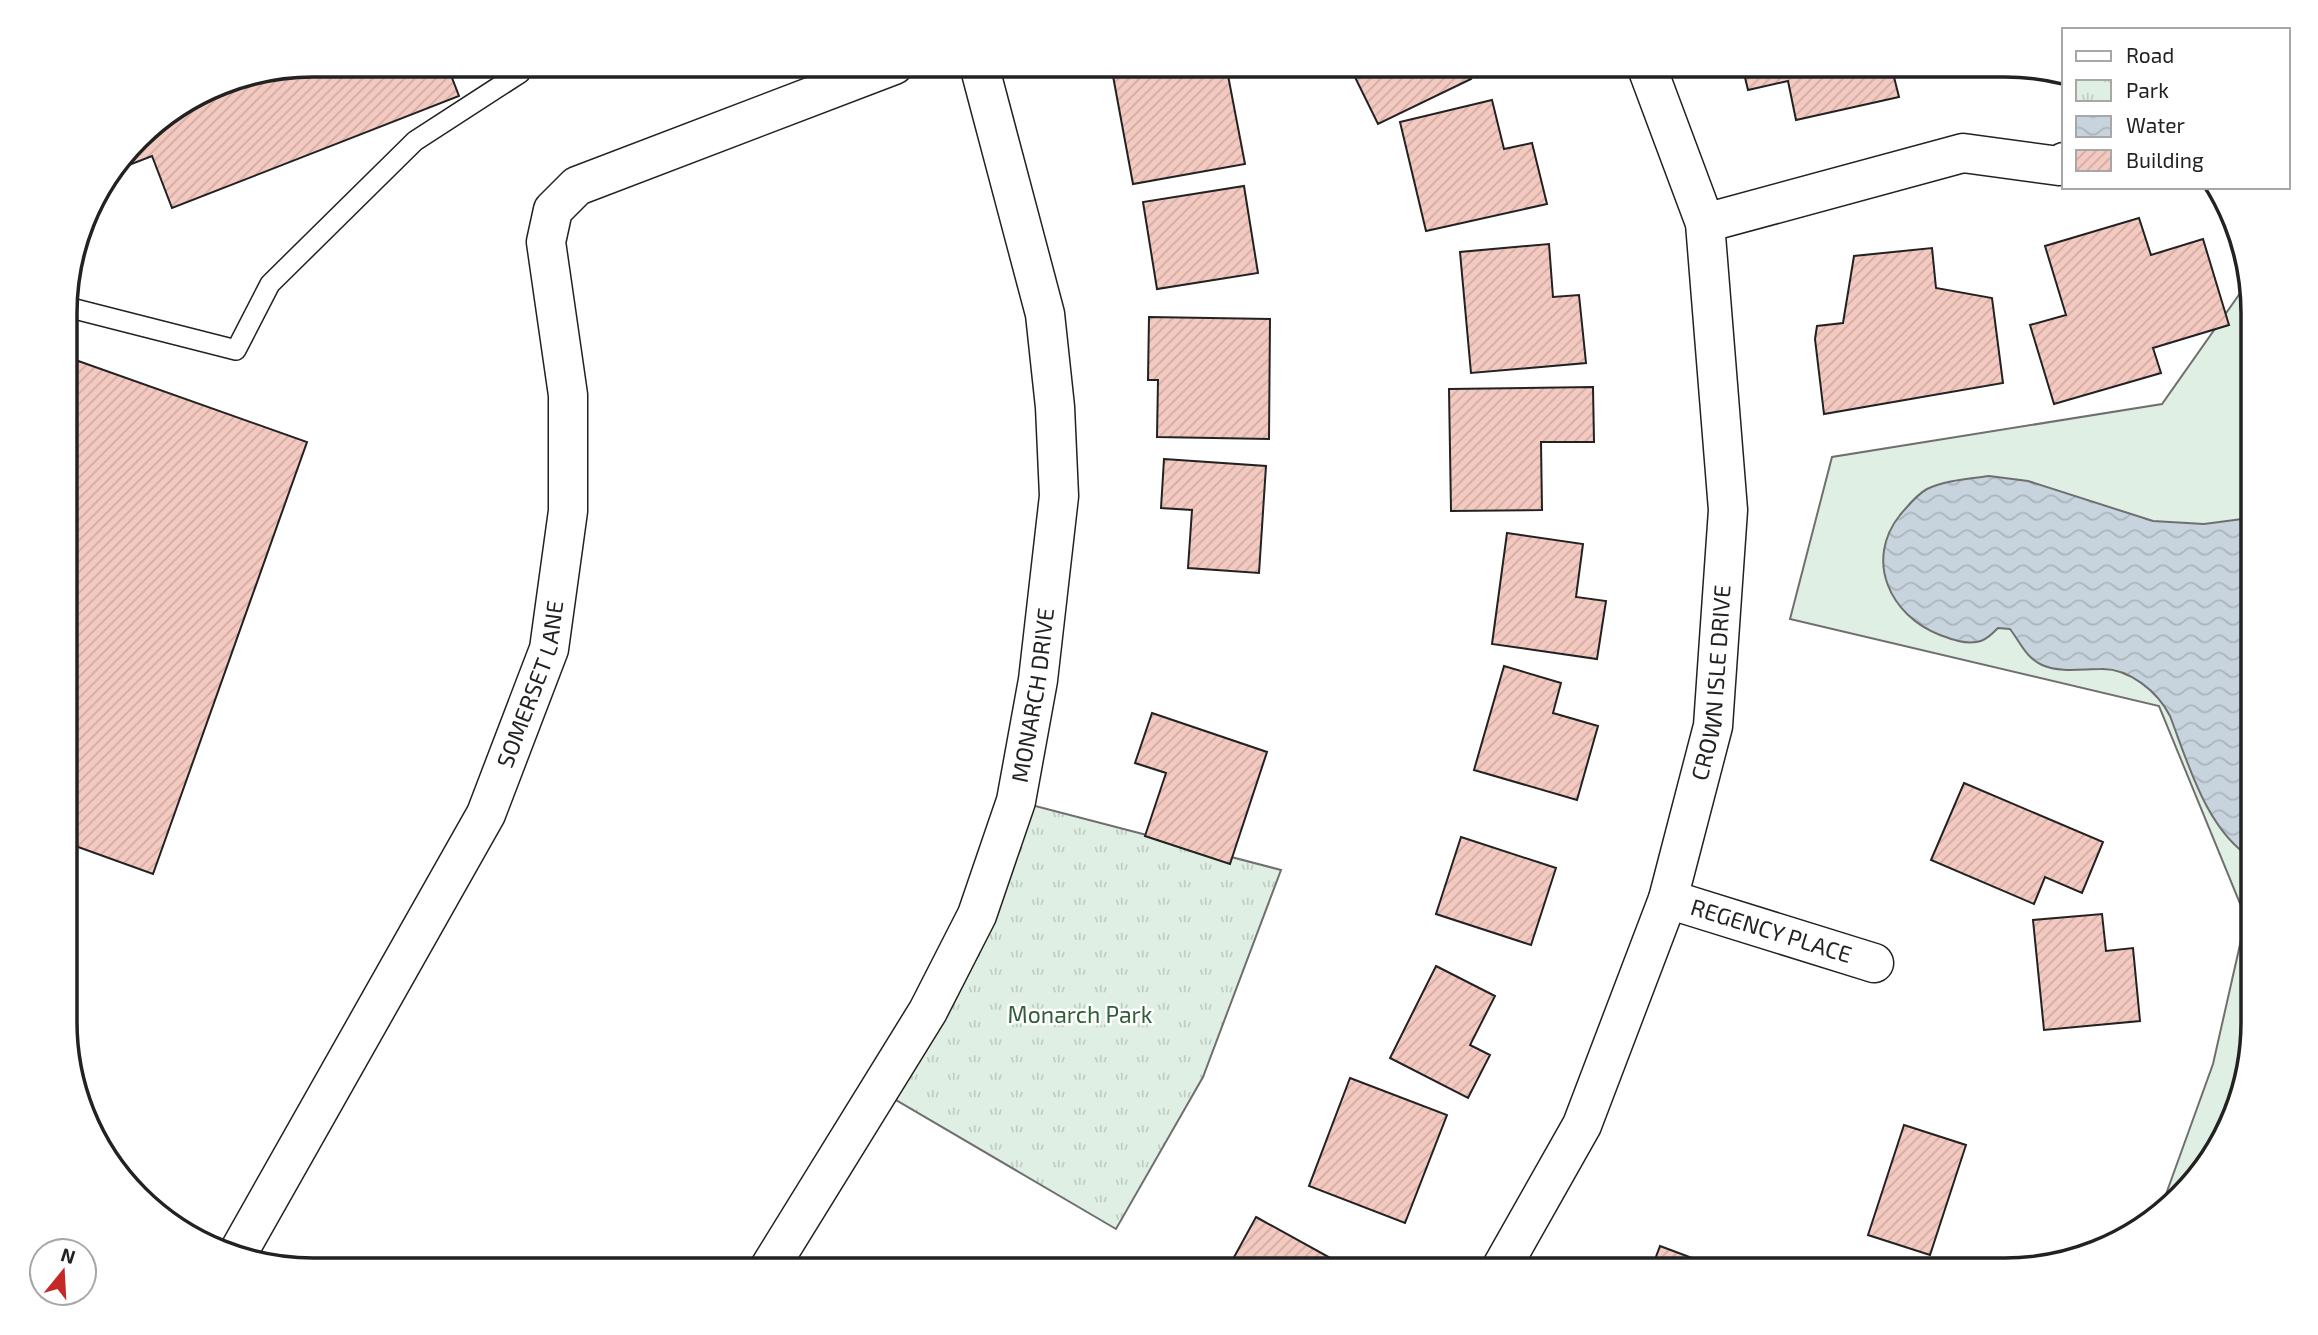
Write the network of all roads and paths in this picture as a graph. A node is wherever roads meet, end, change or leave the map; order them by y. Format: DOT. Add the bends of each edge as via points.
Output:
graph roads {
  1 [pos="1651,77"];
  2 [pos="511,78"];
  3 [pos="861,78"];
  4 [pos="982,78"];
  5 [pos="2062,164"];
  6 [pos="1705,223"];
  7 [pos="77,310"];
  8 [pos="1668,899"];
  9 [pos="1874,963"];
  10 [pos="242,1246"];
  11 [pos="1507,1257"];
  12 [pos="776,1258"];
  1 -- 6 [label="street, CROWN ISLE DRIVE"];
  2 -- 7 [label="lane" via="415,141 270,284 236,351"];
  3 -- 10 [label="street, SOMERSET LANE" via="577,186 552,210 546,242 568,395 568,511 549,649 486,814"];
  4 -- 12 [label="street, MONARCH DRIVE" via="1045,314 1055,407 1059,496 1038,680 1016,801 977,915 928,1011"];
  5 -- 6 [label="street" via="1963,153"];
  6 -- 8 [label="street, CROWN ISLE DRIVE" via="1728,510 1713,726"];
  8 -- 9 [label="street, REGENCY PLACE"];
  8 -- 11 [label="street, CROWN ISLE DRIVE" via="1582,1125"];
}
